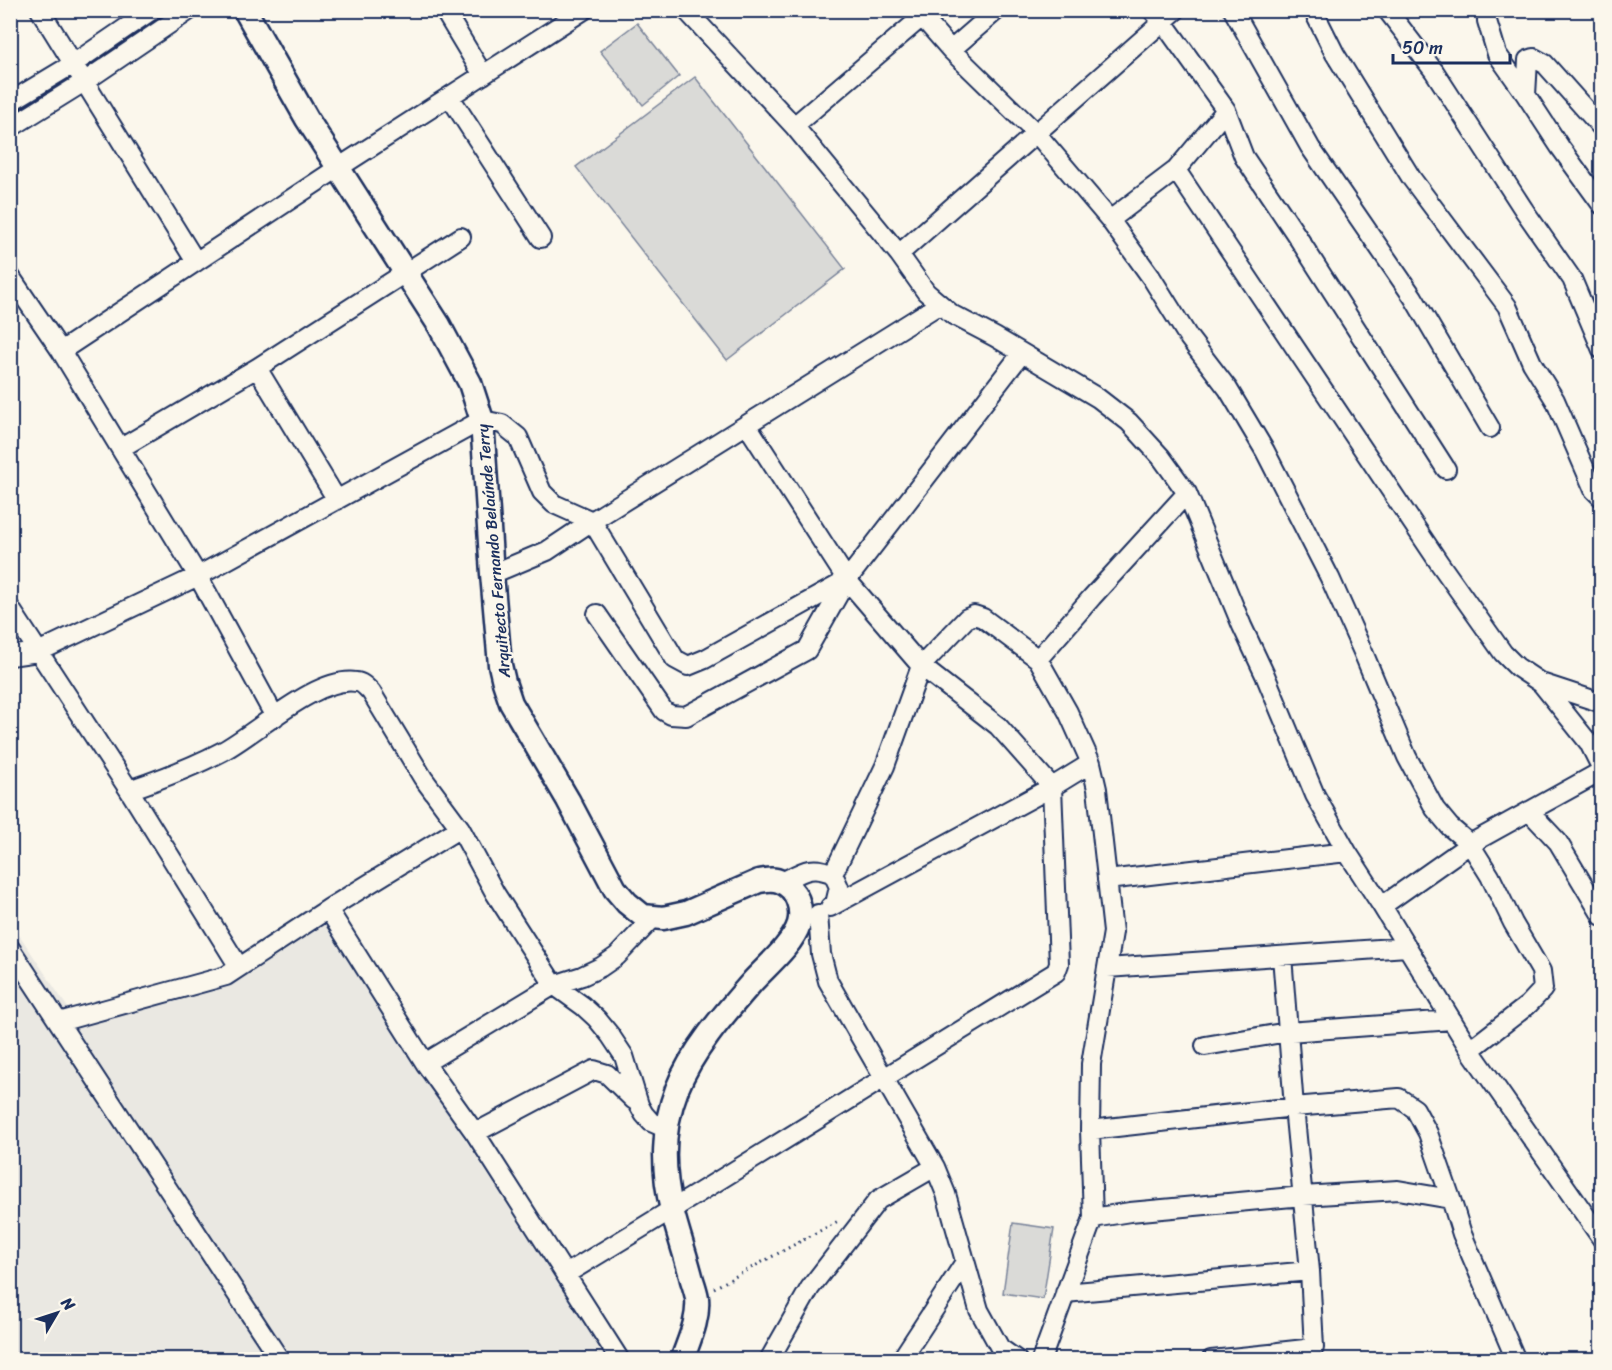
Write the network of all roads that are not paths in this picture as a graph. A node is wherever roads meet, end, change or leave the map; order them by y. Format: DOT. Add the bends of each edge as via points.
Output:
graph roads {
  1 [pos="40,10"];
  2 [pos="152,10"];
  3 [pos="190,10"];
  4 [pos="245,10"];
  5 [pos="444,10"];
  6 [pos="584,10"];
  7 [pos="997,10"];
  8 [pos="1233,10"];
  9 [pos="1313,10"];
  10 [pos="1487,10"];
  11 [pos="689,12"];
  12 [pos="1389,12"];
  13 [pos="919,14"];
  14 [pos="1164,14"];
  15 [pos="951,50"];
  16 [pos="73,64"];
  17 [pos="483,75"];
  18 [pos="84,82"];
  19 [pos="1526,95"];
  20 [pos="450,97"];
  21 [pos="10,102"];
  22 [pos="1226,110"];
  23 [pos="794,126"];
  24 [pos="10,128"];
  25 [pos="1602,128"];
  26 [pos="1037,134"];
  27 [pos="338,168"];
  28 [pos="1176,170"];
  29 [pos="1602,205"];
  30 [pos="1110,220"];
  31 [pos="461,237"];
  32 [pos="541,238"];
  33 [pos="899,254"];
  34 [pos="196,262"];
  35 [pos="405,272"];
  36 [pos="10,276"];
  37 [pos="940,304"];
  38 [pos="1602,350"];
  39 [pos="61,351"];
  40 [pos="1023,354"];
  41 [pos="257,368"];
  42 [pos="482,420"];
  43 [pos="747,425"];
  44 [pos="1490,428"];
  45 [pos="121,448"];
  46 [pos="1446,469"];
  47 [pos="1187,494"];
  48 [pos="1602,498"];
  49 [pos="337,500"];
  50 [pos="592,521"];
  51 [pos="492,574"];
  52 [pos="198,576"];
  53 [pos="847,580"];
  54 [pos="10,608"];
  55 [pos="597,614"];
  56 [pos="38,652"];
  57 [pos="10,656"];
  58 [pos="1038,659"];
  59 [pos="921,666"];
  60 [pos="1541,683"];
  61 [pos="1602,703"];
  62 [pos="275,717"];
  63 [pos="1091,763"];
  64 [pos="1602,770"];
  65 [pos="1052,787"];
  66 [pos="129,790"];
  67 [pos="1529,811"];
  68 [pos="460,828"];
  69 [pos="1470,844"];
  70 [pos="1347,852"];
  71 [pos="833,874"];
  72 [pos="1107,880"];
  73 [pos="789,887"];
  74 [pos="836,904"];
  75 [pos="1382,906"];
  76 [pos="328,909"];
  77 [pos="1602,916"];
  78 [pos="654,917"];
  79 [pos="808,919"];
  80 [pos="1407,947"];
  81 [pos="10,948"];
  82 [pos="1282,956"];
  83 [pos="239,967"];
  84 [pos="1107,968"];
  85 [pos="554,985"];
  86 [pos="1452,1020"];
  87 [pos="59,1022"];
  88 [pos="1288,1032"];
  89 [pos="1205,1046"];
  90 [pos="1470,1050"];
  91 [pos="424,1063"];
  92 [pos="884,1076"];
  93 [pos="639,1105"];
  94 [pos="1294,1107"];
  95 [pos="666,1129"];
  96 [pos="1090,1130"];
  97 [pos="475,1133"];
  98 [pos="934,1167"];
  99 [pos="1303,1196"];
  100 [pos="1451,1199"];
  101 [pos="672,1210"];
  102 [pos="1093,1218"];
  103 [pos="1602,1239"];
  104 [pos="965,1262"];
  105 [pos="1310,1270"];
  106 [pos="566,1274"];
  107 [pos="1065,1293"];
  108 [pos="1273,1356"];
  109 [pos="280,1359"];
  110 [pos="620,1359"];
  111 [pos="682,1359"];
  112 [pos="769,1359"];
  113 [pos="901,1359"];
  114 [pos="1017,1359"];
  115 [pos="1041,1359"];
  116 [pos="1211,1359"];
  117 [pos="1299,1359"];
  118 [pos="1516,1359"];
  1 -- 16 [label="street"];
  2 -- 16 [label="street"];
  3 -- 18 [label="street"];
  4 -- 27 [label="main road, Arquitecto Fernando Belaúnde Terry"];
  5 -- 17 [label="street"];
  6 -- 17 [label="street"];
  7 -- 15 [label="street"];
  8 -- 44 [label="street" via="1310,147 1413,297"];
  9 -- 48 [label="street" via="1335,54 1412,179 1508,306 1594,490"];
  10 -- 19 [label="street" via="1497,54"];
  11 -- 23 [label="street"];
  12 -- 38 [label="street" via="1434,71 1572,279"];
  13 -- 15 [label="street"];
  13 -- 23 [label="street"];
  14 -- 22 [label="street"];
  14 -- 26 [label="street"];
  15 -- 26 [label="street"];
  16 -- 18 [label="street"];
  16 -- 21 [label="street"];
  17 -- 20 [label="street"];
  18 -- 24 [label="street"];
  18 -- 34 [label="street"];
  19 -- 25 [label="street" via="1528,60 1534,58 1545,64"];
  19 -- 29 [label="street"];
  20 -- 27 [label="street"];
  20 -- 32 [label="street"];
  22 -- 28 [label="street"];
  22 -- 46 [label="street" via="1244,157"];
  23 -- 33 [label="street"];
  26 -- 30 [label="street"];
  26 -- 33 [label="street"];
  27 -- 34 [label="street"];
  27 -- 35 [label="main road, Arquitecto Fernando Belaúnde Terry"];
  28 -- 30 [label="street"];
  28 -- 60 [label="street" via="1503,653"];
  30 -- 69 [label="street" via="1228,389 1265,451 1330,578 1407,757 1434,809"];
  31 -- 35 [label="street"];
  33 -- 37 [label="street" via="926,292"];
  34 -- 39 [label="street"];
  35 -- 41 [label="street"];
  35 -- 42 [label="main road, Arquitecto Fernando Belaúnde Terry" via="471,383"];
  36 -- 39 [label="street"];
  37 -- 40 [label="street"];
  37 -- 43 [label="street"];
  39 -- 45 [label="street"];
  40 -- 47 [label="street" via="1098,398 1129,422"];
  40 -- 53 [label="street"];
  41 -- 45 [label="street"];
  41 -- 49 [label="street"];
  42 -- 49 [label="street"];
  42 -- 50 [label="street" via="502,424 518,437 542,492 554,504"];
  42 -- 51 [label="main road, Arquitecto Fernando Belaúnde Terry"];
  43 -- 50 [label="street"];
  43 -- 53 [label="street"];
  45 -- 52 [label="street"];
  47 -- 58 [label="street"];
  47 -- 70 [label="street" via="1315,795"];
  49 -- 52 [label="street"];
  50 -- 51 [label="street" via="546,550"];
  50 -- 53 [label="street" via="675,659 688,666"];
  51 -- 78 [label="main road, Arquitecto Fernando Belaúnde Terry" via="500,665 511,702 615,889 643,916"];
  52 -- 56 [label="street"];
  52 -- 62 [label="street"];
  53 -- 55 [label="street" via="807,650 686,716 664,711"];
  53 -- 59 [label="street"];
  54 -- 56 [label="street"];
  56 -- 57 [label="street"];
  56 -- 66 [label="street"];
  58 -- 59 [label="street" via="975,615 967,618"];
  58 -- 63 [label="street"];
  59 -- 65 [label="street" via="998,726"];
  59 -- 71 [label="street" via="885,766"];
  60 -- 61 [label="street"];
  60 -- 64 [label="street" via="1589,743"];
  62 -- 66 [label="street" via="224,751 176,774"];
  62 -- 68 [label="street" via="310,693 337,682 358,682 371,692 423,778"];
  63 -- 65 [label="street"];
  63 -- 72 [label="street"];
  64 -- 67 [label="street"];
  65 -- 74 [label="street"];
  65 -- 92 [label="street" via="1059,964 1056,972"];
  66 -- 83 [label="street"];
  67 -- 69 [label="street"];
  67 -- 77 [label="street" via="1558,842"];
  68 -- 76 [label="street"];
  68 -- 85 [label="street" via="495,893"];
  69 -- 75 [label="street"];
  69 -- 90 [label="street" via="1541,971 1543,989"];
  70 -- 72 [label="street"];
  70 -- 75 [label="street"];
  71 -- 73 [label="street" via="821,869 804,871"];
  71 -- 74 [label="street" via="839,887"];
  72 -- 84 [label="street" via="1113,932"];
  73 -- 78 [label="main road" via="771,879 759,881 686,913"];
  73 -- 79 [label="main road"];
  74 -- 79 [label="street"];
  75 -- 80 [label="street"];
  76 -- 83 [label="street"];
  76 -- 91 [label="street"];
  78 -- 85 [label="street" via="618,956 582,976"];
  79 -- 92 [label="street" via="828,981"];
  79 -- 95 [label="main road" via="704,1042 677,1087"];
  80 -- 82 [label="street"];
  80 -- 86 [label="street"];
  81 -- 87 [label="street"];
  82 -- 84 [label="street"];
  82 -- 88 [label="street"];
  83 -- 87 [label="street" via="226,976"];
  84 -- 96 [label="street" via="1091,1064"];
  85 -- 91 [label="street"];
  85 -- 93 [label="street" via="583,1006 610,1035 624,1056"];
  86 -- 88 [label="street"];
  86 -- 90 [label="street"];
  87 -- 109 [label="street"];
  88 -- 89 [label="street"];
  88 -- 94 [label="street"];
  90 -- 103 [label="street"];
  91 -- 97 [label="street"];
  92 -- 98 [label="street"];
  92 -- 101 [label="street"];
  93 -- 95 [label="street" via="651,1122"];
  93 -- 97 [label="street" via="607,1074 594,1070"];
  94 -- 96 [label="street"];
  94 -- 99 [label="street"];
  94 -- 100 [label="street" via="1399,1098 1415,1109 1428,1133"];
  95 -- 101 [label="main road" via="666,1177"];
  96 -- 102 [label="street"];
  97 -- 106 [label="street"];
  98 -- 104 [label="street" via="946,1194"];
  98 -- 112 [label="street" via="878,1200 810,1288"];
  99 -- 100 [label="street" via="1398,1190"];
  99 -- 102 [label="street"];
  99 -- 105 [label="street"];
  100 -- 118 [label="street"];
  101 -- 106 [label="street"];
  101 -- 111 [label="main road" via="697,1298 696,1319"];
  102 -- 107 [label="street"];
  104 -- 113 [label="street"];
  104 -- 114 [label="street" via="979,1310 1000,1348"];
  105 -- 107 [label="street"];
  105 -- 108 [label="street" via="1314,1348"];
  106 -- 110 [label="street"];
  107 -- 115 [label="street"];
  108 -- 116 [label="street"];
  108 -- 117 [label="street"];
}
